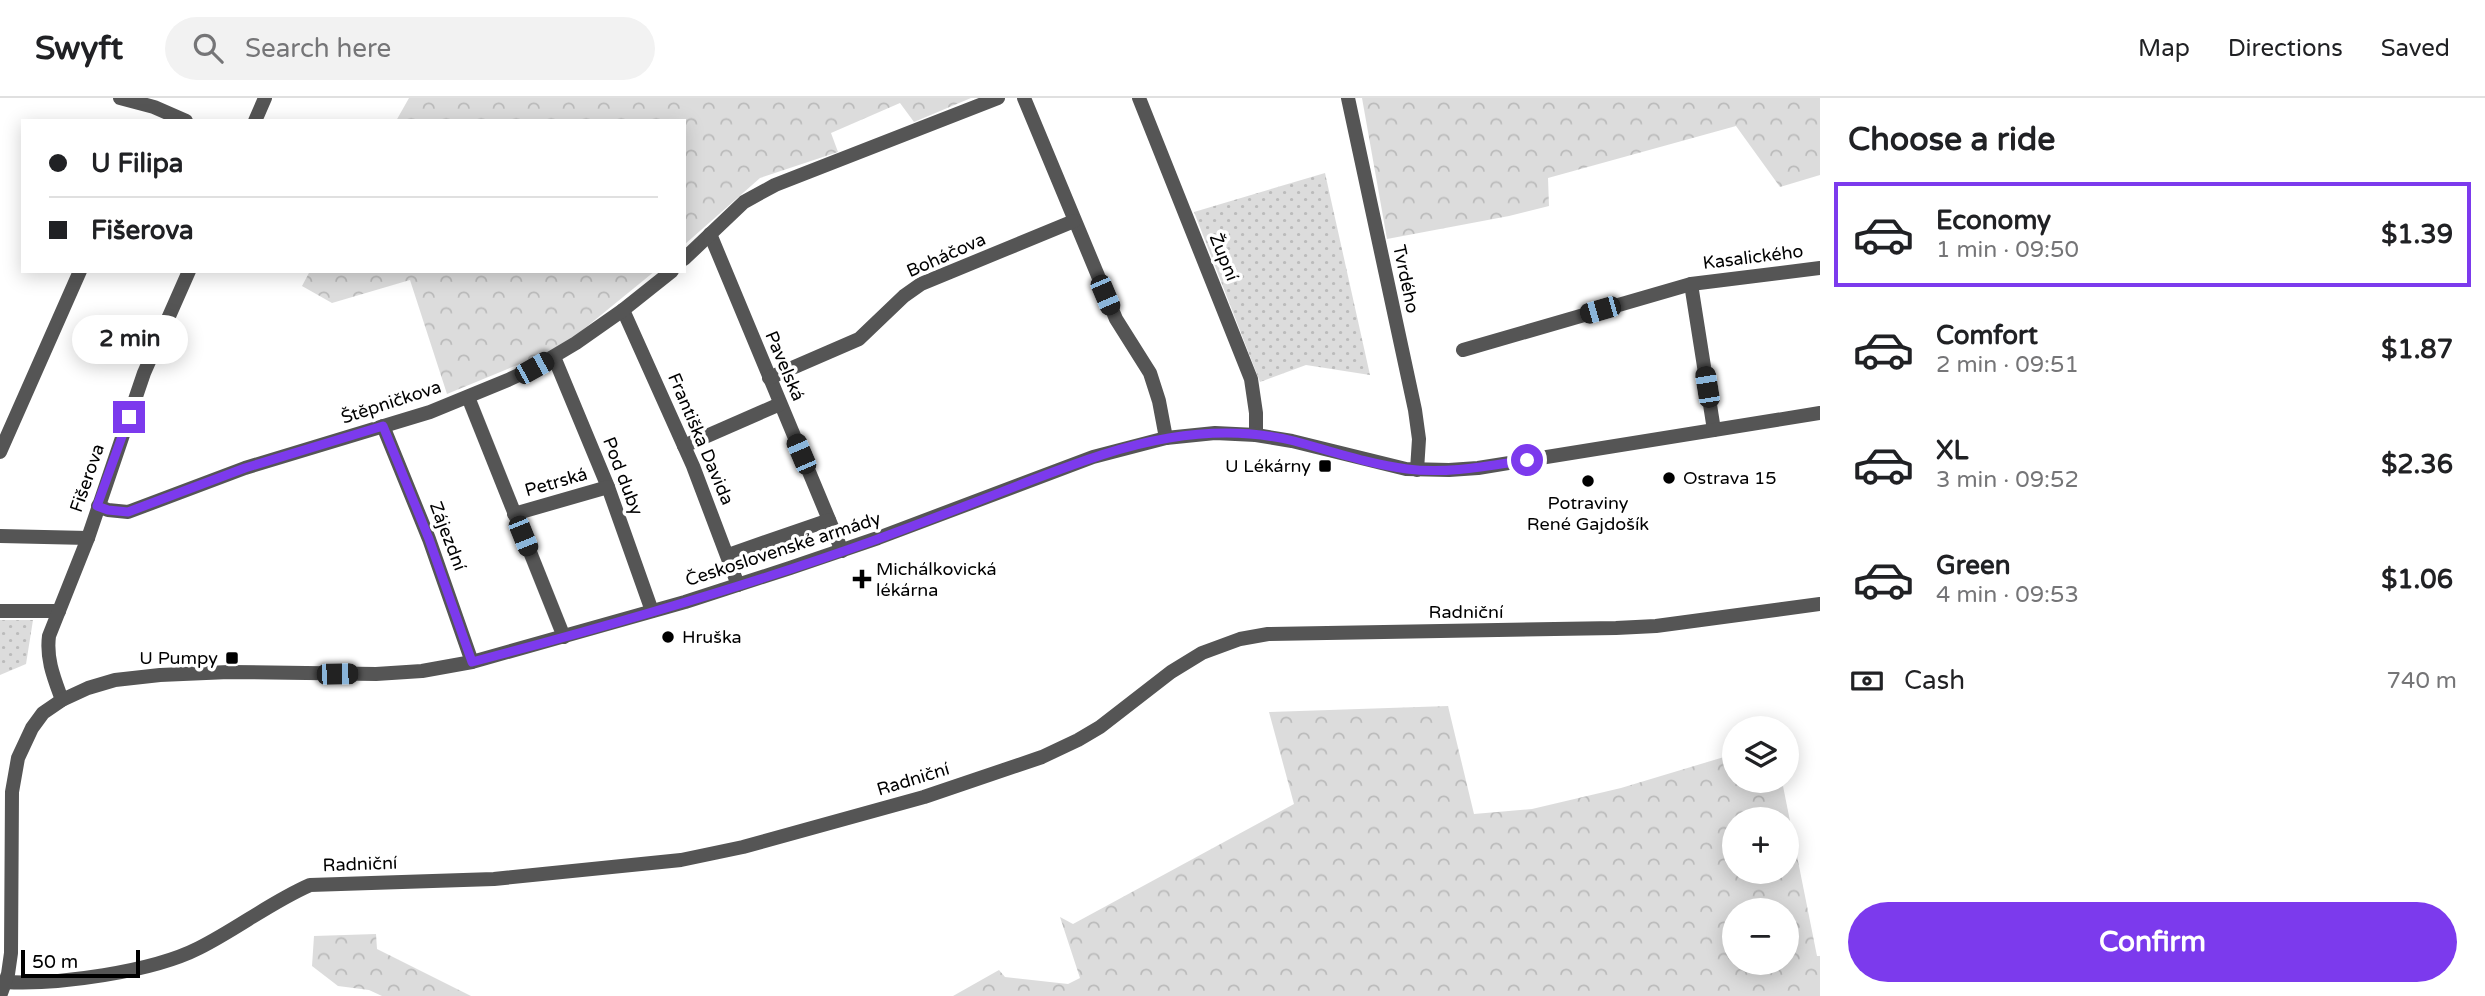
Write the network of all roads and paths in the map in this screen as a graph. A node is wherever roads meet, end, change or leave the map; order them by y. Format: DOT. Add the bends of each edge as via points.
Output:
graph roads {
  1 [pos="120,98"];
  2 [pos="265,98"];
  3 [pos="998,98"];
  4 [pos="1024,98"];
  5 [pos="1139,98"];
  6 [pos="1348,98"];
  7 [pos="150,114"];
  8 [pos="176,119"];
  9 [pos="256,119"];
  10 [pos="1074,221"];
  11 [pos="710,234"];
  12 [pos="686,257"];
  13 [pos="1820,268"];
  14 [pos="79,273"];
  15 [pos="188,273"];
  16 [pos="669,273"];
  17 [pos="1691,284"];
  18 [pos="623,310"];
  19 [pos="1463,350"];
  20 [pos="554,357"];
  21 [pos="769,378"];
  22 [pos="468,397"];
  23 [pos="780,404"];
  24 [pos="1820,413"];
  25 [pos="383,426"];
  26 [pos="1714,430"];
  27 [pos="1256,435"];
  28 [pos="1166,438"];
  29 [pos="684,446"];
  30 [pos="0,452"];
  31 [pos="1417,470"];
  32 [pos="608,487"];
  33 [pos="97,506"];
  34 [pos="514,514"];
  35 [pos="829,520"];
  36 [pos="0,536"];
  37 [pos="88,538"];
  38 [pos="842,551"];
  39 [pos="728,555"];
  40 [pos="738,585"];
  41 [pos="1820,604"];
  42 [pos="0,611"];
  43 [pos="59,611"];
  44 [pos="652,611"];
  45 [pos="564,637"];
  46 [pos="472,662"];
  47 [pos="62,700"];
  48 [pos="3,989"];
  1 -- 7 [label="street"];
  2 -- 9 [label="street"];
  3 -- 11 [label="street" via="775,185 744,202"];
  4 -- 10 [label="street"];
  5 -- 27 [label="street, Župní" via="1251,379"];
  6 -- 31 [label="street, Tvrdého" via="1415,410"];
  7 -- 8 [label="street"];
  10 -- 21 [label="street, Boháčova" via="922,285 859,339"];
  10 -- 28 [label="street" via="1116,319 1150,373"];
  11 -- 12 [label="street"];
  11 -- 21 [label="street, Pavelská"];
  13 -- 17 [label="street, Kasalického"];
  14 -- 30 [label="street"];
  15 -- 33 [label="street, Fišerova" via="144,373"];
  16 -- 18 [label="street, Štěpničkova"];
  17 -- 19 [label="street, Kasalického"];
  17 -- 26 [label="street, Kasalického"];
  18 -- 20 [label="street, Štěpničkova"];
  18 -- 29 [label="street, Františka Davida"];
  20 -- 22 [label="street, Štěpničkova"];
  20 -- 32 [label="street, Pod duby"];
  21 -- 23 [label="street, Pavelská"];
  22 -- 25 [label="street, Štěpničkova"];
  22 -- 34 [label="street"];
  23 -- 29 [label="street"];
  23 -- 35 [label="street, Pavelská"];
  24 -- 26 [label="street, Československé armády"];
  25 -- 33 [label="street, Štěpničkova" via="245,468 128,512"];
  25 -- 46 [label="street, Zájezdní"];
  26 -- 31 [label="street, Československé armády" via="1478,468"];
  27 -- 28 [label="street, Československé armády"];
  27 -- 31 [label="street, Československé armády"];
  28 -- 38 [label="street, Československé armády" via="1093,457"];
  29 -- 39 [label="street, Františka Davida"];
  32 -- 34 [label="street, Petrská"];
  32 -- 44 [label="street, Pod duby"];
  33 -- 37 [label="street, Fišerova"];
  34 -- 45 [label="street"];
  35 -- 38 [label="street, Pavelská"];
  35 -- 39 [label="street"];
  36 -- 37 [label="street"];
  37 -- 43 [label="street, Fišerova"];
  38 -- 40 [label="street, Československé armády"];
  39 -- 40 [label="street, Františka Davida"];
  40 -- 44 [label="street, Československé armády"];
  41 -- 48 [label="street, Radniční" via="1643,627 1240,639 1202,653 1171,672 1078,740 925,797 681,860 494,879 310,885 182,956"];
  42 -- 43 [label="street"];
  43 -- 47 [label="street, Fišerova" via="47,650"];
  44 -- 45 [label="street, Československé armády"];
  45 -- 46 [label="street, Československé armády"];
  46 -- 47 [label="street, Československé armády" via="399,673 160,675 103,683"];
  47 -- 48 [label="street, Československé armády" via="32,728 15,770 12,930"];
}
